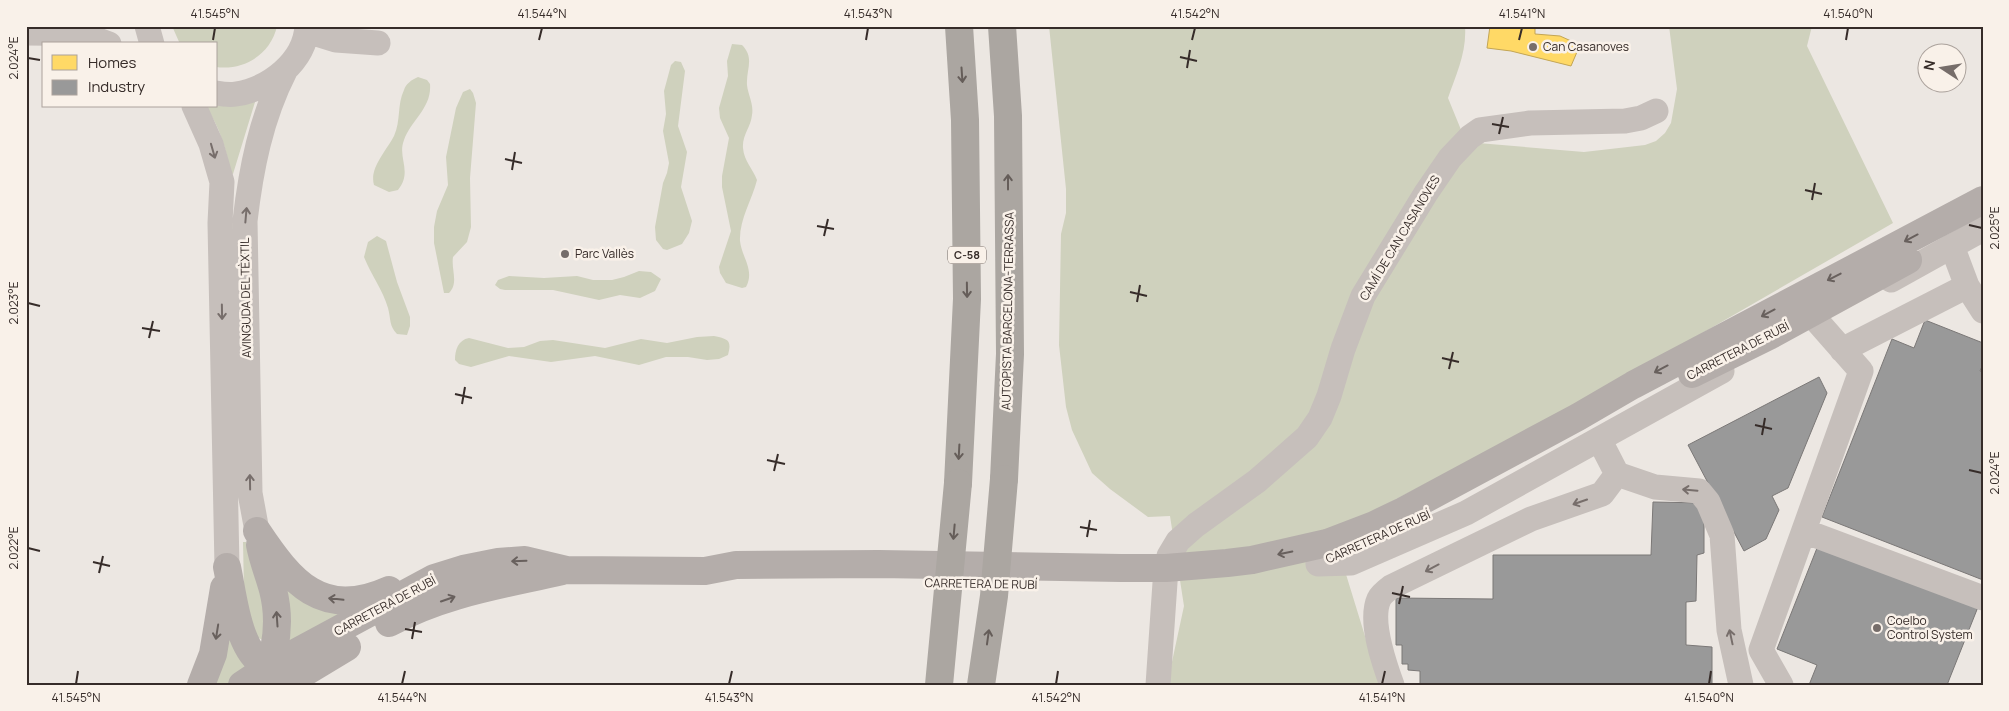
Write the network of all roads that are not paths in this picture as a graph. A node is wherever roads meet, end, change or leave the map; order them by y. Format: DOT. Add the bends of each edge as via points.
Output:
graph roads {
  1 [pos="147,26"];
  2 [pos="958,26"];
  3 [pos="1002,26"];
  4 [pos="307,29"];
  5 [pos="26,33"];
  6 [pos="103,42"];
  7 [pos="151,42"];
  8 [pos="378,42"];
  9 [pos="285,71"];
  10 [pos="218,93"];
  11 [pos="195,108"];
  12 [pos="1656,111"];
  13 [pos="1983,200"];
  14 [pos="1983,220"];
  15 [pos="1983,229"];
  16 [pos="1952,246"];
  17 [pos="1967,286"];
  18 [pos="1983,311"];
  19 [pos="1817,321"];
  20 [pos="1842,350"];
  21 [pos="1608,456"];
  22 [pos="257,530"];
  23 [pos="1804,531"];
  24 [pos="1318,564"];
  25 [pos="227,567"];
  26 [pos="567,570"];
  27 [pos="705,571"];
  28 [pos="1166,576"];
  29 [pos="434,578"];
  30 [pos="1983,598"];
  31 [pos="271,679"];
  32 [pos="202,685"];
  33 [pos="242,685"];
  34 [pos="939,685"];
  35 [pos="981,685"];
  36 [pos="1158,685"];
  37 [pos="1392,685"];
  38 [pos="1741,685"];
  39 [pos="1781,685"];
  1 -- 7 [label="street"];
  2 -- 34 [label="highway, C-58, one-way, bridge" via="965,120 967,300 958,483"];
  35 -- 3 [label="highway, AUTOPISTA BARCELONA-TERRASSA, one-way, bridge" via="994,596 1004,479 1010,344 1008,116"];
  4 -- 8 [label="street" via="336,40"];
  4 -- 9 [label="street" via="299,53"];
  5 -- 6 [label="street" via="61,33"];
  9 -- 10 [label="street" via="262,88 234,95"];
  22 -- 9 [label="street, AVINGUDA DEL TÈXTIL, one-way" via="250,492 245,221 249,182 258,144 274,93"];
  11 -- 25 [label="street, AVINGUDA DEL TÈXTIL, one-way" via="211,144 222,182 220,223"];
  12 -- 28 [label="street, CAMÍ DE CAN CASANOVES" via="1625,121 1530,123 1480,130 1470,137 1450,158 1426,193 1363,296 1329,396 1311,431 1287,456 1178,541 1168,556"];
  13 -- 28 [label="main road, CARRETERA DE RUBÍ, one-way" via="1633,384 1570,422 1383,521 1327,542 1252,560 1233,569 1211,574"];
  14 -- 24 [label="main road, CARRETERA DE RUBÍ" via="1441,509 1354,551"];
  15 -- 16 [label="street"];
  16 -- 17 [label="street"];
  16 -- 19 [label="street"];
  17 -- 18 [label="street"];
  17 -- 20 [label="street"];
  19 -- 20 [label="street"];
  19 -- 21 [label="street"];
  20 -- 23 [label="street" via="1861,371"];
  21 -- 24 [label="street" via="1351,563"];
  21 -- 37 [label="street, one-way" via="1602,494 1530,519 1391,587 1379,598 1376,617 1379,648"];
  38 -- 21 [label="street, one-way" via="1729,630 1722,535 1708,502 1699,491 1656,487"];
  29 -- 22 [label="main road, one-way" via="406,583 376,596 353,600 329,598 310,592 293,579"];
  31 -- 22 [label="main road, one-way" via="278,617"];
  23 -- 30 [label="street"];
  23 -- 39 [label="street" via="1761,650"];
  24 -- 28 [label="main road, CARRETERA DE RUBÍ" via="1218,583"];
  25 -- 31 [label="main road" via="236,618 243,636"];
  25 -- 32 [label="main road, one-way" via="213,654"];
  26 -- 27 [label="main road, CARRETERA DE RUBÍ"];
  26 -- 29 [label="main road, CARRETERA DE RUBÍ, one-way" via="525,560 498,562"];
  31 -- 26 [label="main road, CARRETERA DE RUBÍ, one-way" via="286,667 336,652 425,607 494,585"];
  27 -- 28 [label="main road, CARRETERA DE RUBÍ" via="736,565 879,564 1039,567 1071,574"];
  27 -- 28 [label="main road, CARRETERA DE RUBÍ" via="734,580 1065,585"];
  28 -- 36 [label="street, CAMÍ DE CAN CASANOVES"];
  29 -- 31 [label="main road, CARRETERA DE RUBÍ" via="317,643"];
  31 -- 33 [label="main road, CARRETERA DE RUBÍ"];
}
